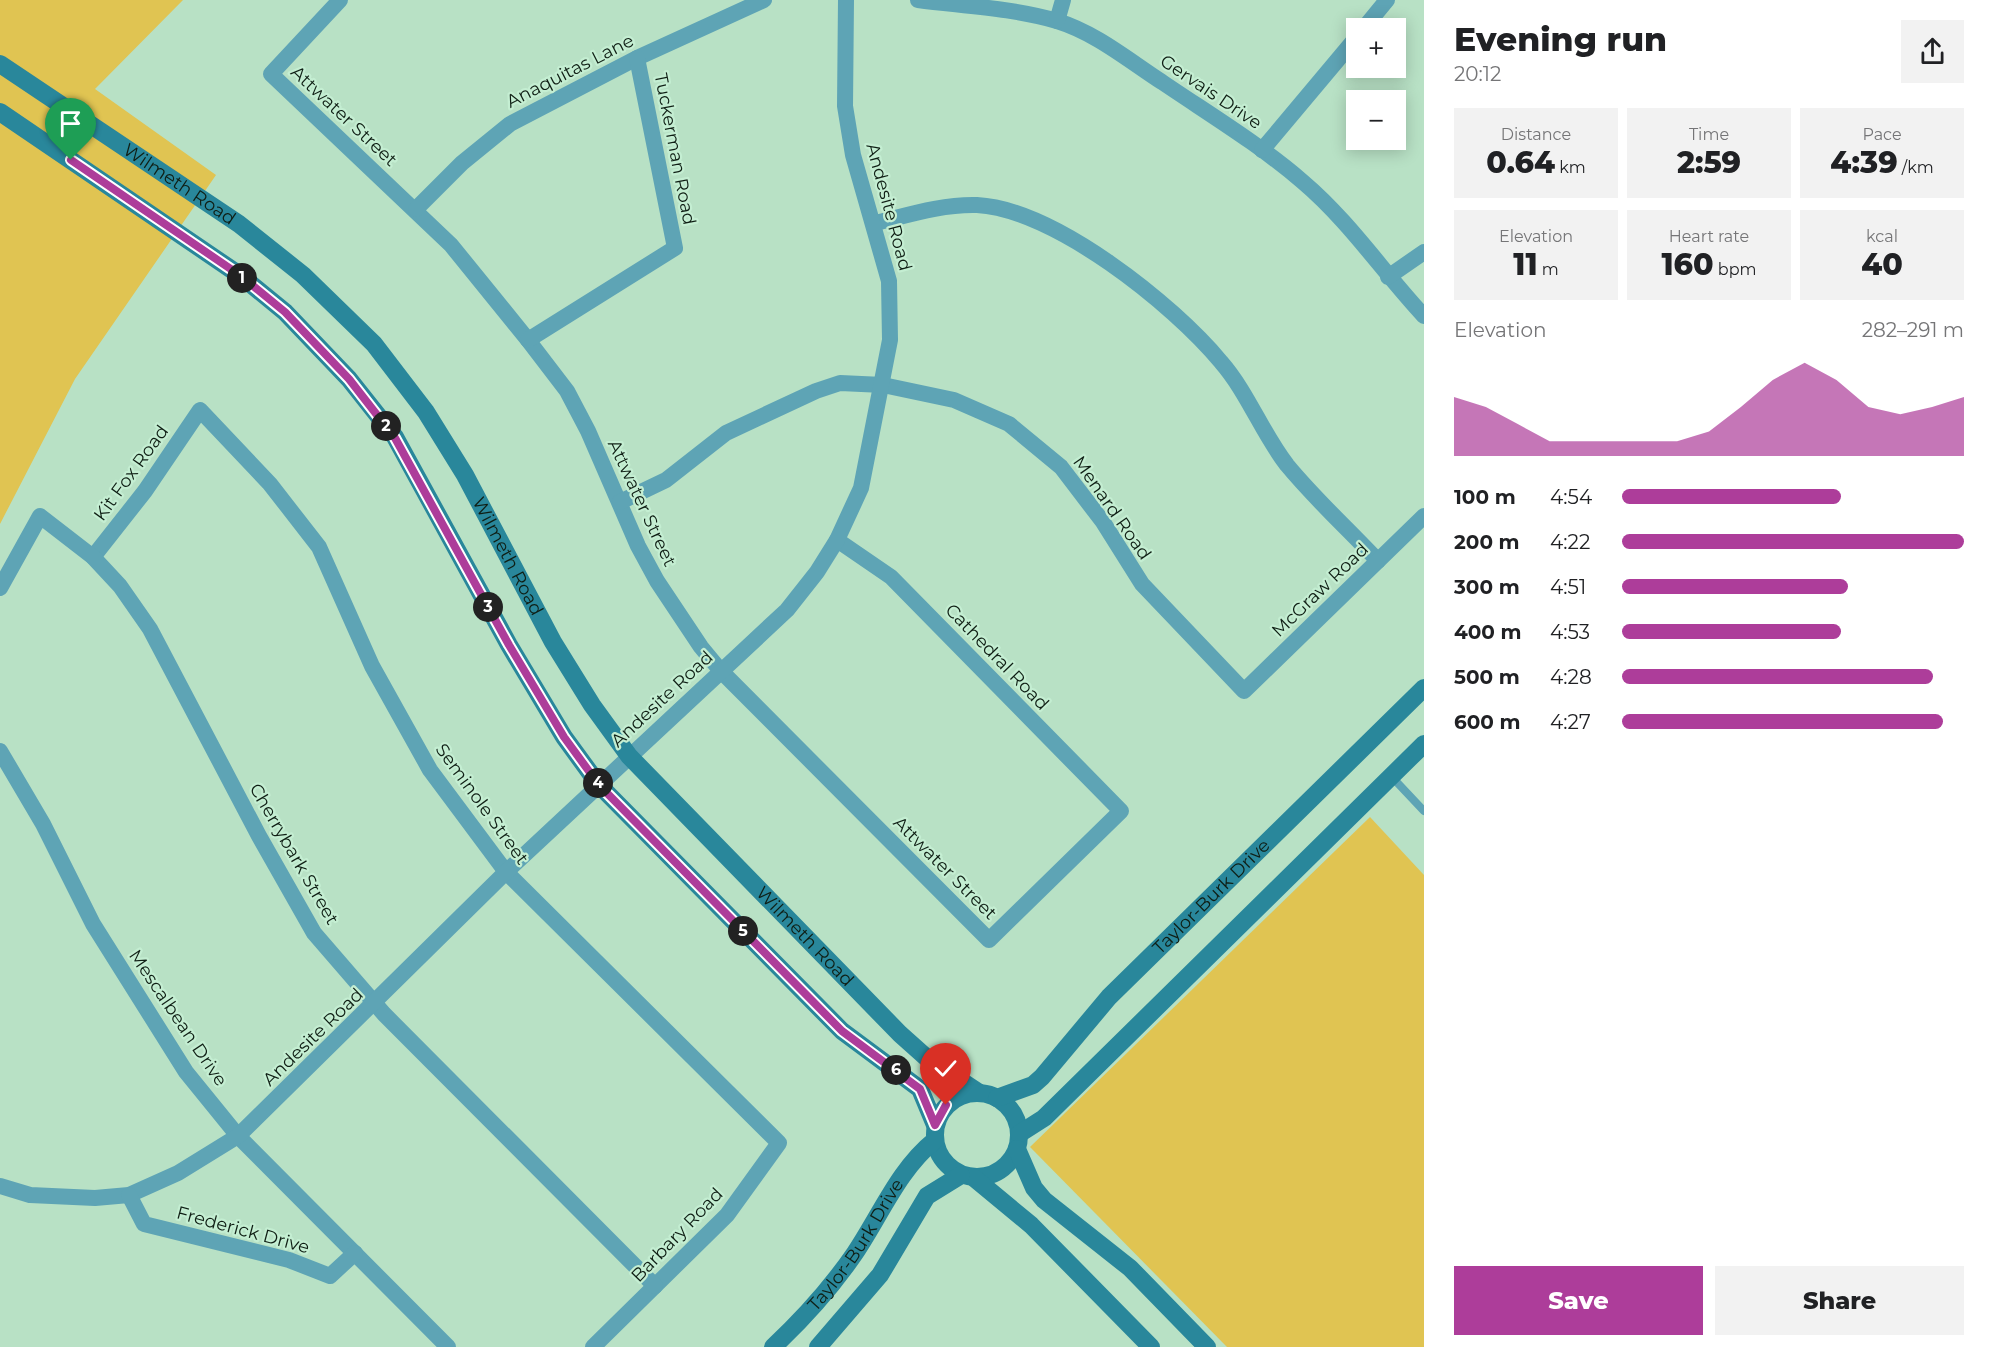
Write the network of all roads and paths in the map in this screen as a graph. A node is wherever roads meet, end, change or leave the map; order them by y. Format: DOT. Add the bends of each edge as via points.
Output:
graph roads {
  1 [pos="340,0"];
  2 [pos="764,0"];
  3 [pos="846,0"];
  4 [pos="918,0"];
  5 [pos="1063,0"];
  6 [pos="1385,1"];
  7 [pos="1372,18"];
  8 [pos="1057,21"];
  9 [pos="1346,50"];
  10 [pos="637,58"];
  11 [pos="0,64"];
  12 [pos="0,112"];
  13 [pos="1262,150"];
  14 [pos="416,209"];
  15 [pos="874,223"];
  16 [pos="1424,252"];
  17 [pos="1388,278"];
  18 [pos="1424,316"];
  19 [pos="528,340"];
  20 [pos="882,385"];
  21 [pos="200,410"];
  22 [pos="620,502"];
  23 [pos="1424,516"];
  24 [pos="837,540"];
  25 [pos="93,557"];
  26 [pos="1378,561"];
  27 [pos="0,588"];
  28 [pos="720,670"];
  29 [pos="1424,688"];
  30 [pos="1244,691"];
  31 [pos="1424,744"];
  32 [pos="629,756"];
  33 [pos="2,759"];
  34 [pos="1391,776"];
  35 [pos="599,785"];
  36 [pos="1424,811"];
  37 [pos="506,872"];
  38 [pos="989,940"];
  39 [pos="375,1004"];
  40 [pos="978,1092"];
  41 [pos="997,1098"];
  42 [pos="935,1133"];
  43 [pos="238,1136"];
  44 [pos="1018,1142"];
  45 [pos="779,1143"];
  46 [pos="967,1176"];
  47 [pos="0,1186"];
  48 [pos="129,1195"];
  49 [pos="355,1253"];
  50 [pos="655,1286"];
  51 [pos="448,1347"];
  52 [pos="593,1347"];
  53 [pos="773,1347"];
  54 [pos="818,1347"];
  55 [pos="1151,1347"];
  56 [pos="1207,1347"];
  1 -- 14 [label="street, Attwater Street" via="271,74"];
  2 -- 10 [label="street, Anaquitas Lane"];
  3 -- 15 [label="street, Andesite Road" via="845,106 853,155"];
  4 -- 8 [label="street, Gervais Drive"];
  5 -- 8 [label="street"];
  6 -- 7 [label="street"];
  8 -- 13 [label="street, Gervais Drive" via="1090,34"];
  9 -- 13 [label="street"];
  10 -- 14 [label="street, Anaquitas Lane" via="510,124 462,163"];
  10 -- 19 [label="street, Tuckerman Road" via="675,248"];
  11 -- 32 [label="street, Wilmeth Road" via="239,225 294,268 374,344 426,412 465,475 553,642"];
  12 -- 35 [label="street" via="241,276 285,312 349,379 395,438 509,645 564,737"];
  13 -- 17 [label="street, Gervais Drive" via="1303,182 1353,230"];
  14 -- 19 [label="street, Attwater Street" via="479,276"];
  15 -- 20 [label="street, Andesite Road" via="889,281 890,340"];
  15 -- 26 [label="street" via="950,205 980,205 1030,219 1118,269 1174,315 1221,362 1287,465"];
  16 -- 17 [label="street"];
  17 -- 18 [label="street, Gervais Drive"];
  19 -- 22 [label="street, Attwater Street" via="567,391"];
  20 -- 22 [label="street, Menard Road" via="840,383 784,405 726,433 666,480"];
  20 -- 24 [label="street, Andesite Road" via="861,488"];
  20 -- 30 [label="street, Menard Road" via="943,397 985,412 1009,424 1047,453 1078,485 1142,584"];
  21 -- 25 [label="street, Kit Fox Road" via="145,491"];
  21 -- 37 [label="street, Seminole Street" via="270,484 319,547 372,666 430,770"];
  22 -- 28 [label="street, Attwater Street" via="657,581"];
  23 -- 26 [label="street, McGraw Road"];
  24 -- 28 [label="street, Andesite Road" via="787,610"];
  24 -- 38 [label="street, Cathedral Road" via="891,577 1121,812"];
  25 -- 27 [label="street, Cherrybark Street" via="40,516"];
  25 -- 39 [label="street, Cherrybark Street" via="120,586 150,629 314,933"];
  26 -- 30 [label="street, McGraw Road"];
  28 -- 32 [label="street, Andesite Road"];
  28 -- 38 [label="street, Attwater Street"];
  29 -- 41 [label="street, Taylor-Burk Drive" via="1110,997 1042,1077 1033,1085"];
  31 -- 34 [label="street"];
  32 -- 35 [label="street, Andesite Road"];
  32 -- 40 [label="street, Wilmeth Road" via="900,1034 928,1059"];
  33 -- 43 [label="street, Mescalbean Drive" via="93,924 186,1072"];
  34 -- 36 [label="lane"];
  34 -- 44 [label="street"];
  35 -- 37 [label="street, Andesite Road"];
  35 -- 42 [label="street" via="842,1031 920,1089"];
  37 -- 39 [label="street, Andesite Road"];
  37 -- 45 [label="street, Seminole Street"];
  39 -- 43 [label="street, Andesite Road"];
  39 -- 50 [label="street, Cherrybark Street"];
  40 -- 41 [label="street"];
  40 -- 42 [label="street" via="955,1098 939,1114"];
  41 -- 44 [label="street" via="1013,1113"];
  42 -- 46 [label="street" via="943,1161"];
  42 -- 53 [label="street, Taylor-Burk Drive" via="829,1288"];
  43 -- 48 [label="street, Andesite Road" via="178,1173"];
  43 -- 49 [label="street, Mescalbean Drive"];
  44 -- 46 [label="street" via="1010,1161 999,1171 987,1176"];
  44 -- 56 [label="street" via="1034,1188 1044,1200 1130,1268"];
  45 -- 50 [label="street, Barbary Road" via="727,1215"];
  46 -- 54 [label="street, Taylor-Burk Drive" via="927,1196 880,1275"];
  46 -- 55 [label="street" via="1031,1225"];
  47 -- 48 [label="street, Andesite Road" via="30,1195"];
  48 -- 49 [label="street, Frederick Drive" via="144,1224 289,1260 330,1276"];
  49 -- 51 [label="street, Mescalbean Drive"];
  50 -- 52 [label="street, Barbary Road"];
}
